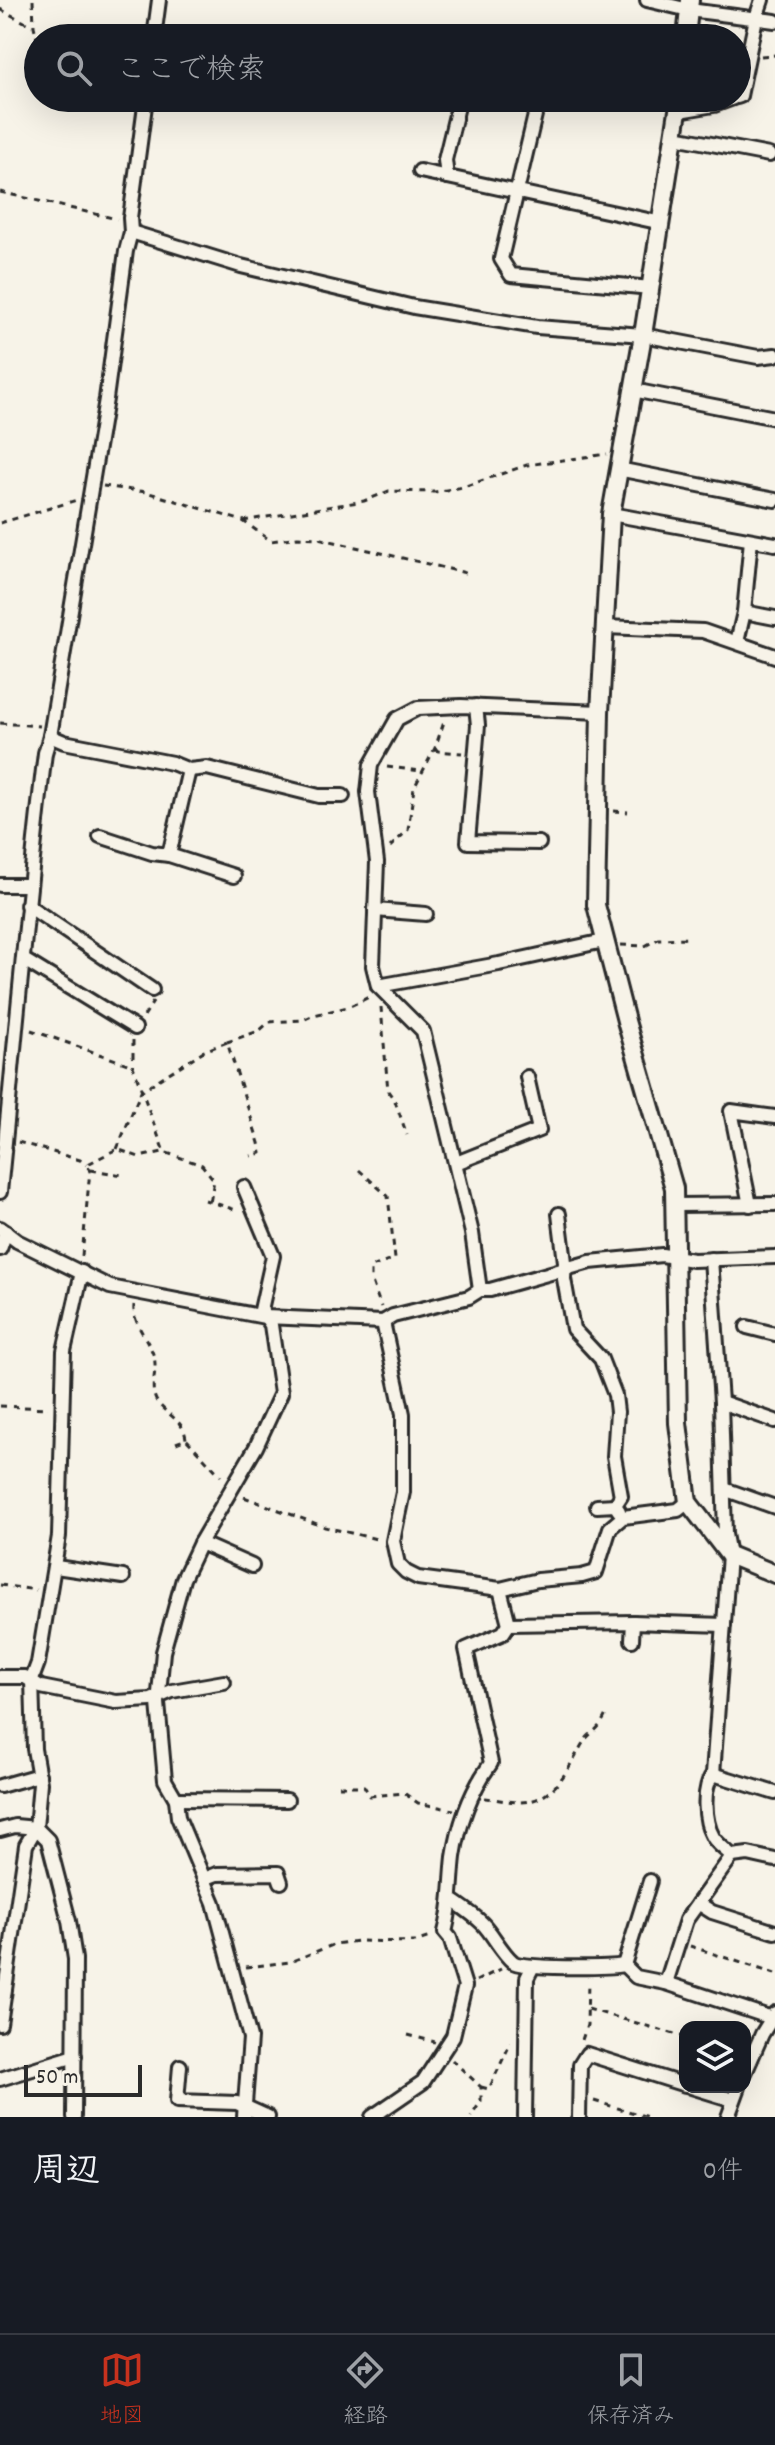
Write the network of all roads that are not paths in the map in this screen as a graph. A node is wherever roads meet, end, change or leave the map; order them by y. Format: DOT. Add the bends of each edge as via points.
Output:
graph roads {
  1 [pos="159,0"];
  2 [pos="647,0"];
  3 [pos="762,0"];
  4 [pos="690,5"];
  5 [pos="756,18"];
  6 [pos="775,21"];
  7 [pos="156,24"];
  8 [pos="751,53"];
  9 [pos="145,112"];
  10 [pos="457,112"];
  11 [pos="536,112"];
  12 [pos="679,112"];
  13 [pos="675,137"];
  14 [pos="769,155"];
  15 [pos="420,171"];
  16 [pos="447,177"];
  17 [pos="518,192"];
  18 [pos="662,223"];
  19 [pos="131,232"];
  20 [pos="651,288"];
  21 [pos="643,335"];
  22 [pos="775,355"];
  23 [pos="633,390"];
  24 [pos="775,418"];
  25 [pos="619,462"];
  26 [pos="775,500"];
  27 [pos="611,514"];
  28 [pos="751,540"];
  29 [pos="775,544"];
  30 [pos="744,612"];
  31 [pos="775,618"];
  32 [pos="605,627"];
  33 [pos="737,642"];
  34 [pos="775,656"];
  35 [pos="476,706"];
  36 [pos="600,712"];
  37 [pos="50,736"];
  38 [pos="189,770"];
  39 [pos="343,796"];
  40 [pos="100,836"];
  41 [pos="539,843"];
  42 [pos="169,855"];
  43 [pos="234,876"];
  44 [pos="0,885"];
  45 [pos="29,885"];
  46 [pos="27,905"];
  47 [pos="375,910"];
  48 [pos="426,914"];
  49 [pos="606,946"];
  50 [pos="24,960"];
  51 [pos="378,986"];
  52 [pos="152,990"];
  53 [pos="135,1028"];
  54 [pos="0,1034"];
  55 [pos="16,1041"];
  56 [pos="527,1077"];
  57 [pos="775,1117"];
  58 [pos="456,1163"];
  59 [pos="244,1187"];
  60 [pos="0,1192"];
  61 [pos="775,1204"];
  62 [pos="676,1205"];
  63 [pos="750,1205"];
  64 [pos="559,1214"];
  65 [pos="3,1230"];
  66 [pos="0,1249"];
  67 [pos="677,1257"];
  68 [pos="775,1257"];
  69 [pos="711,1259"];
  70 [pos="566,1269"];
  71 [pos="82,1272"];
  72 [pos="480,1290"];
  73 [pos="265,1317"];
  74 [pos="383,1322"];
  75 [pos="747,1327"];
  76 [pos="775,1334"];
  77 [pos="721,1402"];
  78 [pos="775,1421"];
  79 [pos="724,1489"];
  80 [pos="688,1502"];
  81 [pos="615,1505"];
  82 [pos="597,1506"];
  83 [pos="775,1507"];
  84 [pos="623,1517"];
  85 [pos="200,1543"];
  86 [pos="729,1555"];
  87 [pos="252,1566"];
  88 [pos="56,1567"];
  89 [pos="775,1574"];
  90 [pos="123,1577"];
  91 [pos="500,1589"];
  92 [pos="633,1622"];
  93 [pos="509,1624"];
  94 [pos="724,1625"];
  95 [pos="632,1640"];
  96 [pos="0,1677"];
  97 [pos="32,1679"];
  98 [pos="224,1682"];
  99 [pos="159,1697"];
  100 [pos="713,1774"];
  101 [pos="39,1775"];
  102 [pos="0,1786"];
  103 [pos="775,1793"];
  104 [pos="176,1799"];
  105 [pos="287,1800"];
  106 [pos="36,1828"];
  107 [pos="0,1830"];
  108 [pos="732,1856"];
  109 [pos="775,1860"];
  110 [pos="204,1879"];
  111 [pos="650,1881"];
  112 [pos="281,1882"];
  113 [pos="452,1900"];
  114 [pos="698,1903"];
  115 [pos="775,1932"];
  116 [pos="624,1965"];
  117 [pos="532,1968"];
  118 [pos="666,1983"];
  119 [pos="774,2017"];
  120 [pos="0,2024"];
  121 [pos="75,2056"];
  122 [pos="751,2061"];
  123 [pos="180,2066"];
  124 [pos="0,2079"];
  125 [pos="679,2083"];
  126 [pos="710,2093"];
  127 [pos="736,2093"];
  128 [pos="733,2100"];
  129 [pos="245,2112"];
  130 [pos="74,2117"];
  131 [pos="268,2117"];
  132 [pos="372,2117"];
  133 [pos="525,2117"];
  134 [pos="579,2117"];
  135 [pos="728,2117"];
  1 -- 7 [label="street"];
  2 -- 4 [label="street"];
  3 -- 5 [label="street"];
  4 -- 5 [label="street"];
  5 -- 6 [label="street"];
  5 -- 8 [label="street"];
  9 -- 19 [label="street"];
  10 -- 16 [label="street" via="445,160"];
  11 -- 17 [label="street"];
  12 -- 13 [label="street"];
  13 -- 14 [label="street"];
  13 -- 18 [label="street"];
  15 -- 16 [label="street"];
  16 -- 17 [label="street"];
  17 -- 18 [label="street"];
  17 -- 20 [label="street" via="501,259 511,275"];
  18 -- 20 [label="street"];
  19 -- 21 [label="street" via="241,266 414,307 537,327"];
  19 -- 37 [label="street"];
  20 -- 21 [label="street"];
  21 -- 22 [label="street" via="758,357"];
  21 -- 23 [label="street"];
  23 -- 24 [label="street"];
  23 -- 25 [label="street"];
  25 -- 26 [label="street"];
  25 -- 27 [label="street"];
  27 -- 28 [label="street"];
  27 -- 32 [label="street"];
  28 -- 29 [label="street"];
  28 -- 30 [label="street"];
  30 -- 31 [label="street"];
  30 -- 33 [label="street"];
  32 -- 33 [label="street" via="703,631"];
  32 -- 36 [label="street"];
  33 -- 34 [label="street"];
  35 -- 36 [label="street"];
  35 -- 41 [label="street" via="468,842"];
  35 -- 47 [label="street" via="418,708 397,719 371,765"];
  36 -- 49 [label="street" via="596,905"];
  37 -- 38 [label="street"];
  37 -- 45 [label="street"];
  38 -- 39 [label="street" via="207,768 319,796"];
  38 -- 42 [label="street"];
  40 -- 42 [label="street"];
  42 -- 43 [label="street"];
  44 -- 45 [label="street"];
  45 -- 46 [label="street"];
  46 -- 50 [label="street"];
  46 -- 52 [label="street"];
  47 -- 48 [label="street"];
  47 -- 51 [label="street" via="373,966"];
  49 -- 51 [label="street"];
  49 -- 62 [label="street"];
  50 -- 53 [label="street"];
  50 -- 55 [label="street"];
  51 -- 58 [label="street" via="423,1031"];
  54 -- 55 [label="street"];
  55 -- 60 [label="street"];
  56 -- 58 [label="street" via="539,1130"];
  57 -- 63 [label="street" via="731,1111"];
  58 -- 72 [label="street"];
  59 -- 73 [label="street" via="273,1256 261,1310"];
  61 -- 63 [label="street"];
  62 -- 63 [label="street"];
  62 -- 67 [label="street"];
  64 -- 70 [label="street"];
  65 -- 66 [label="street"];
  65 -- 71 [label="street"];
  67 -- 69 [label="street"];
  67 -- 70 [label="street" via="590,1262"];
  67 -- 80 [label="street" via="678,1423"];
  68 -- 69 [label="street"];
  69 -- 77 [label="street"];
  70 -- 72 [label="street"];
  70 -- 81 [label="street" via="573,1329 601,1359 615,1395 614,1456 621,1496"];
  71 -- 73 [label="street" via="110,1287"];
  71 -- 88 [label="street" via="64,1351"];
  72 -- 74 [label="street"];
  73 -- 74 [label="street"];
  73 -- 85 [label="street" via="271,1325 281,1393 236,1485"];
  74 -- 91 [label="street" via="403,1414 403,1492 393,1541 398,1564 418,1578"];
  75 -- 76 [label="street"];
  77 -- 78 [label="street"];
  77 -- 79 [label="street"];
  79 -- 83 [label="street"];
  79 -- 86 [label="street"];
  80 -- 84 [label="street" via="678,1510"];
  80 -- 86 [label="street"];
  81 -- 82 [label="street"];
  81 -- 84 [label="street"];
  84 -- 91 [label="street" via="610,1528 596,1572"];
  85 -- 87 [label="street"];
  85 -- 99 [label="street" via="183,1579 163,1652"];
  86 -- 89 [label="street"];
  86 -- 94 [label="street"];
  88 -- 90 [label="street"];
  88 -- 97 [label="street"];
  91 -- 93 [label="street"];
  92 -- 93 [label="street"];
  92 -- 94 [label="street"];
  92 -- 95 [label="street"];
  93 -- 113 [label="street" via="503,1633 466,1649 491,1763 474,1787 465,1815 454,1857"];
  94 -- 100 [label="street"];
  96 -- 97 [label="street"];
  97 -- 99 [label="street" via="41,1687 116,1702"];
  97 -- 101 [label="street"];
  98 -- 99 [label="street"];
  99 -- 104 [label="street" via="165,1780"];
  100 -- 103 [label="street"];
  100 -- 108 [label="street" via="707,1781 706,1818 714,1839"];
  101 -- 102 [label="street"];
  101 -- 106 [label="street"];
  104 -- 105 [label="street"];
  104 -- 110 [label="street" via="178,1817"];
  106 -- 107 [label="street"];
  106 -- 120 [label="street" via="26,1845"];
  106 -- 121 [label="street" via="48,1840 69,1921 75,1959"];
  108 -- 109 [label="street"];
  108 -- 114 [label="street"];
  110 -- 112 [label="street" via="278,1873"];
  110 -- 129 [label="street" via="250,2038"];
  111 -- 116 [label="street"];
  113 -- 117 [label="street" via="481,1921 514,1963"];
  113 -- 132 [label="street" via="445,1932 465,1986 453,2036 423,2082"];
  114 -- 115 [label="street"];
  114 -- 118 [label="street" via="686,1920"];
  116 -- 117 [label="street"];
  116 -- 118 [label="street" via="636,1977"];
  117 -- 133 [label="street" via="527,1978"];
  118 -- 119 [label="street"];
  119 -- 122 [label="street"];
  121 -- 124 [label="street"];
  121 -- 130 [label="street"];
  123 -- 129 [label="street" via="177,2101 237,2103"];
  125 -- 134 [label="street" via="587,2054 580,2065"];
  126 -- 128 [label="street"];
  127 -- 128 [label="street"];
  128 -- 135 [label="street"];
  129 -- 131 [label="street"];
}
